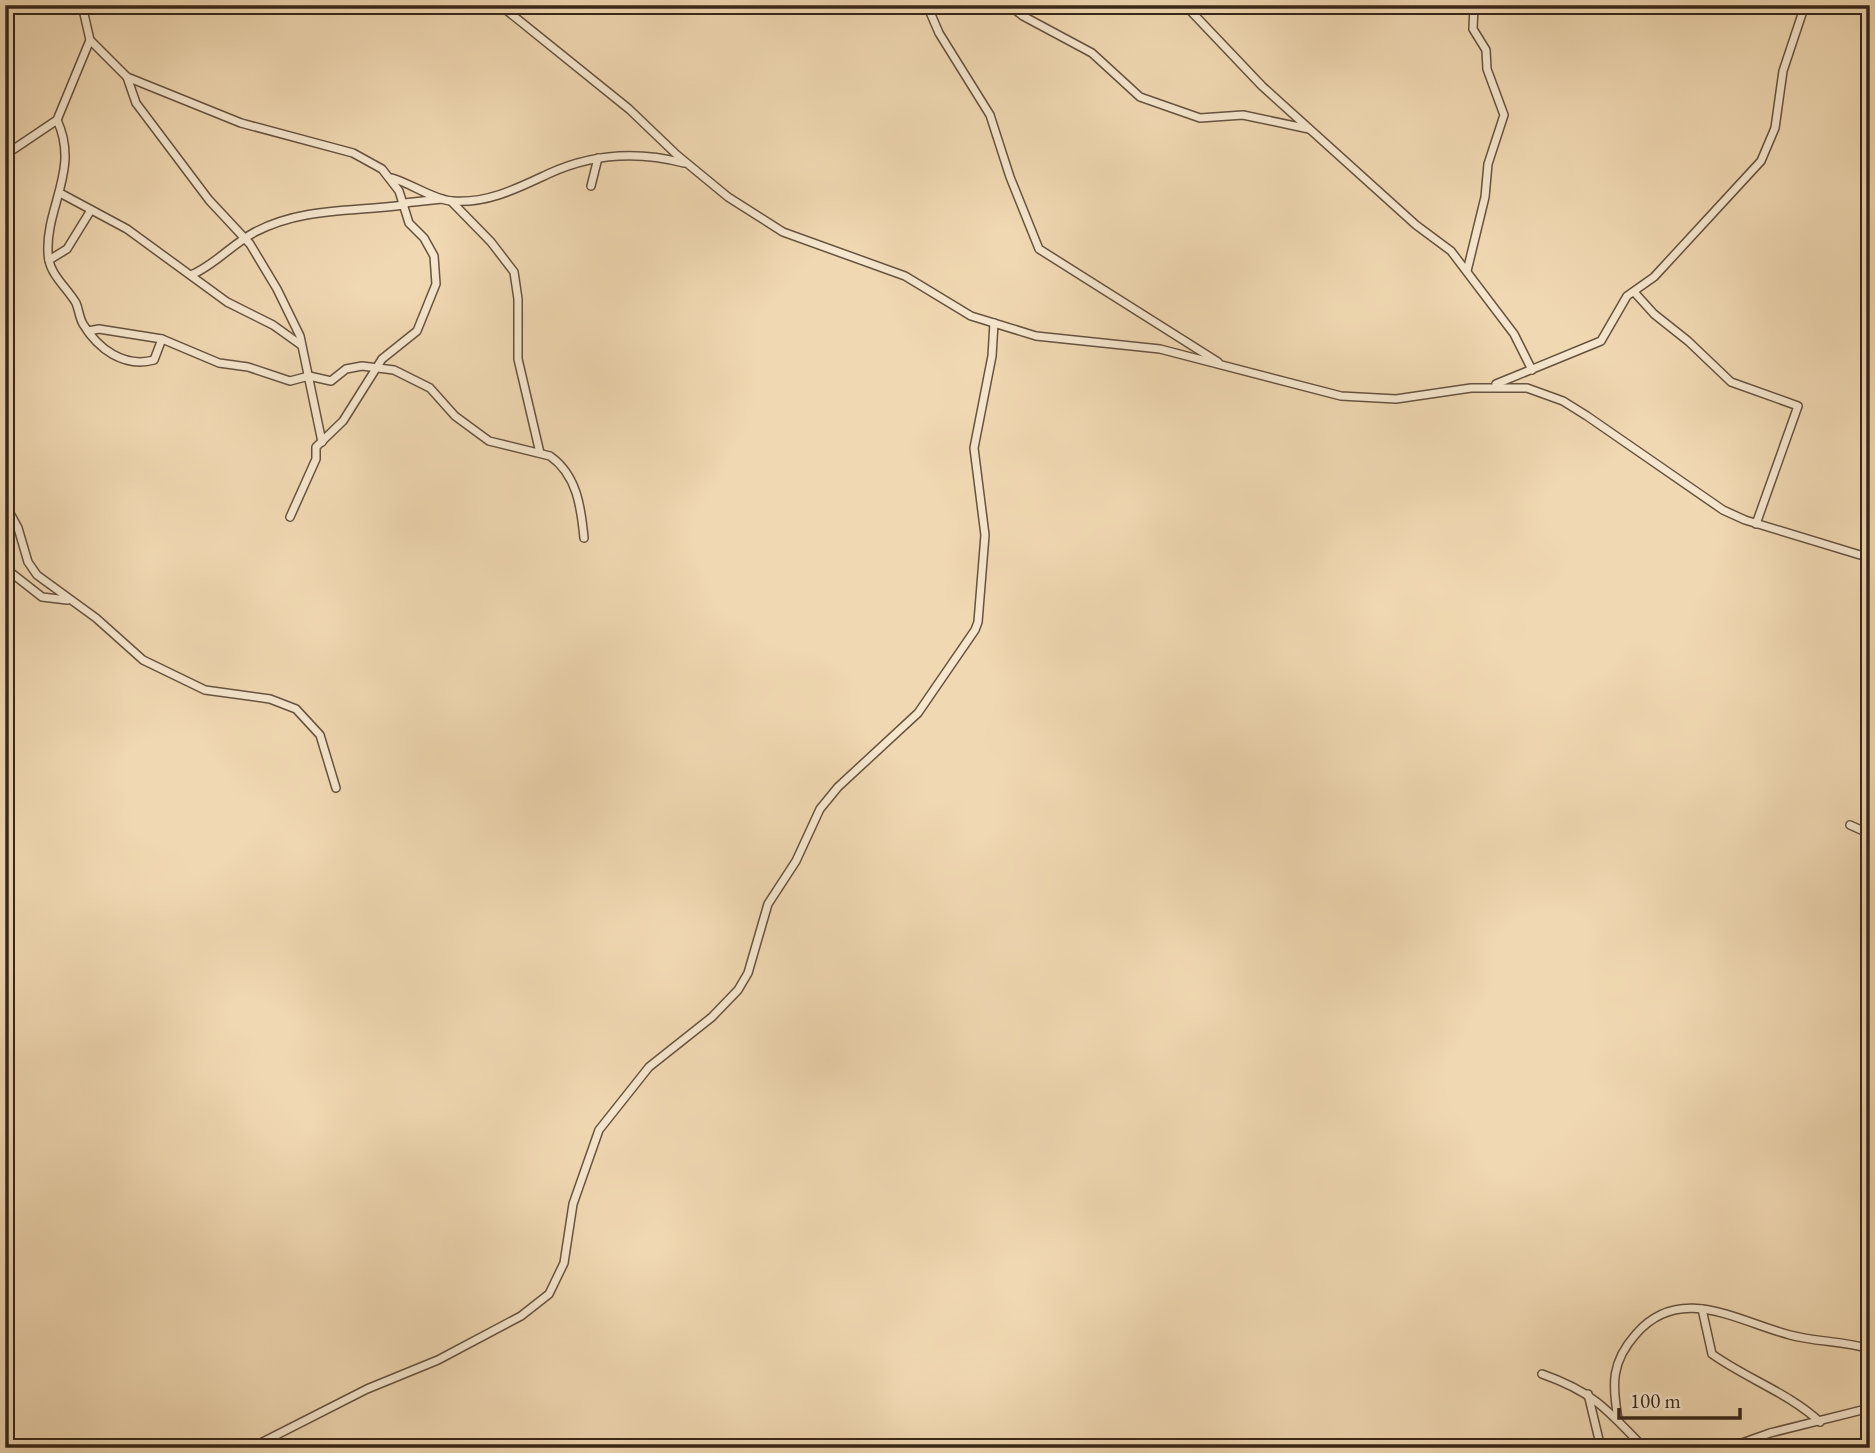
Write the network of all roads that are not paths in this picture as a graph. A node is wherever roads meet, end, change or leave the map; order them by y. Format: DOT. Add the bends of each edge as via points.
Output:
graph roads {
  1 [pos="82,5"];
  2 [pos="500,5"];
  3 [pos="927,5"];
  4 [pos="1009,5"];
  5 [pos="1185,5"];
  6 [pos="1474,5"];
  7 [pos="1713,5"];
  8 [pos="1770,5"];
  9 [pos="1805,5"];
  10 [pos="90,40"];
  11 [pos="127,77"];
  12 [pos="57,120"];
  13 [pos="1311,129"];
  14 [pos="5,155"];
  15 [pos="597,158"];
  16 [pos="688,164"];
  17 [pos="390,177"];
  18 [pos="591,186"];
  19 [pos="60,193"];
  20 [pos="447,200"];
  21 [pos="404,204"];
  22 [pos="91,210"];
  23 [pos="245,238"];
  24 [pos="49,260"];
  25 [pos="1468,271"];
  26 [pos="191,275"];
  27 [pos="1635,292"];
  28 [pos="994,323"];
  29 [pos="88,331"];
  30 [pos="162,339"];
  31 [pos="301,345"];
  32 [pos="1221,365"];
  33 [pos="376,367"];
  34 [pos="1532,370"];
  35 [pos="309,376"];
  36 [pos="1490,387"];
  37 [pos="322,442"];
  38 [pos="540,453"];
  39 [pos="5,504"];
  40 [pos="290,517"];
  41 [pos="1756,523"];
  42 [pos="584,538"];
  43 [pos="1870,558"];
  44 [pos="5,568"];
  45 [pos="68,600"];
  46 [pos="336,789"];
  47 [pos="1850,825"];
  48 [pos="1870,834"];
  49 [pos="1702,1309"];
  50 [pos="1870,1349"];
  51 [pos="1542,1374"];
  52 [pos="1588,1394"];
  53 [pos="1870,1408"];
  54 [pos="1618,1419"];
  55 [pos="1820,1422"];
  56 [pos="251,1448"];
  57 [pos="1601,1448"];
  58 [pos="1644,1448"];
  59 [pos="1728,1448"];
  1 -- 10 [label="street"];
  2 -- 16 [label="street" via="621,102"];
  3 -- 32 [label="street" via="939,33 990,115 1039,249"];
  4 -- 13 [label="street" via="1092,53 1140,97 1200,118 1243,115"];
  5 -- 13 [label="street" via="1262,86"];
  6 -- 25 [label="street" via="1473,29 1486,50 1487,69 1504,115 1488,164"];
  7 -- 8 [label="street" via="1731,10"];
  9 -- 27 [label="street" via="1783,71 1775,128 1761,162"];
  10 -- 11 [label="street"];
  10 -- 12 [label="street"];
  11 -- 17 [label="street" via="241,123 353,153"];
  11 -- 23 [label="street" via="136,103 209,200"];
  12 -- 14 [label="street"];
  12 -- 19 [label="street" via="64,148"];
  13 -- 25 [label="street"];
  15 -- 16 [label="street" via="648,155"];
  15 -- 18 [label="street"];
  15 -- 20 [label="street" via="493,198"];
  16 -- 28 [label="street" via="728,197 783,232 905,276 956,307"];
  17 -- 20 [label="street"];
  17 -- 21 [label="street"];
  19 -- 22 [label="street"];
  19 -- 24 [label="street" via="48,241"];
  20 -- 21 [label="street"];
  20 -- 38 [label="street" via="491,242 514,272 518,359"];
  21 -- 23 [label="street" via="320,211"];
  21 -- 33 [label="street" via="409,223 424,237 434,256 436,285 418,331"];
  22 -- 24 [label="street" via="67,249"];
  22 -- 26 [label="street" via="136,235"];
  23 -- 26 [label="street"];
  23 -- 31 [label="street" via="295,323"];
  24 -- 29 [label="street"];
  25 -- 34 [label="street" via="1514,334"];
  26 -- 31 [label="street"];
  27 -- 34 [label="street" via="1619,307 1601,341"];
  27 -- 41 [label="street" via="1731,382 1798,406"];
  28 -- 32 [label="street" via="1036,336 1128,343"];
  28 -- 56 [label="street" via="974,448 985,535 975,630 918,713 820,809 796,861 768,904 748,973 738,990 649,1067 599,1130 574,1200 564,1263 549,1294 521,1316 438,1360 367,1389"];
  29 -- 30 [label="street"];
  29 -- 30 [label="street" via="125,361 154,360"];
  30 -- 35 [label="street" via="199,356 278,378 296,382"];
  31 -- 35 [label="street"];
  32 -- 36 [label="street" via="1367,399 1396,400"];
  33 -- 35 [label="street" via="349,368 331,381"];
  33 -- 37 [label="street" via="348,414"];
  33 -- 38 [label="street" via="424,384 489,441"];
  34 -- 36 [label="street"];
  35 -- 37 [label="street"];
  36 -- 41 [label="street" via="1527,388 1563,401 1723,510"];
  37 -- 40 [label="street" via="315,448 316,459"];
  38 -- 42 [label="street" via="556,460 573,481"];
  39 -- 45 [label="street" via="32,568"];
  41 -- 43 [label="street"];
  44 -- 45 [label="street" via="42,597"];
  45 -- 46 [label="street" via="158,669 205,690 292,706 320,735"];
  47 -- 48 [label="street"];
  49 -- 50 [label="street" via="1802,1338"];
  49 -- 54 [label="street" via="1655,1315 1626,1345 1613,1376"];
  49 -- 55 [label="street" via="1712,1354 1794,1401"];
  51 -- 52 [label="street"];
  52 -- 54 [label="street"];
  52 -- 57 [label="street"];
  53 -- 55 [label="street"];
  54 -- 58 [label="street"];
  55 -- 59 [label="street"];
}
